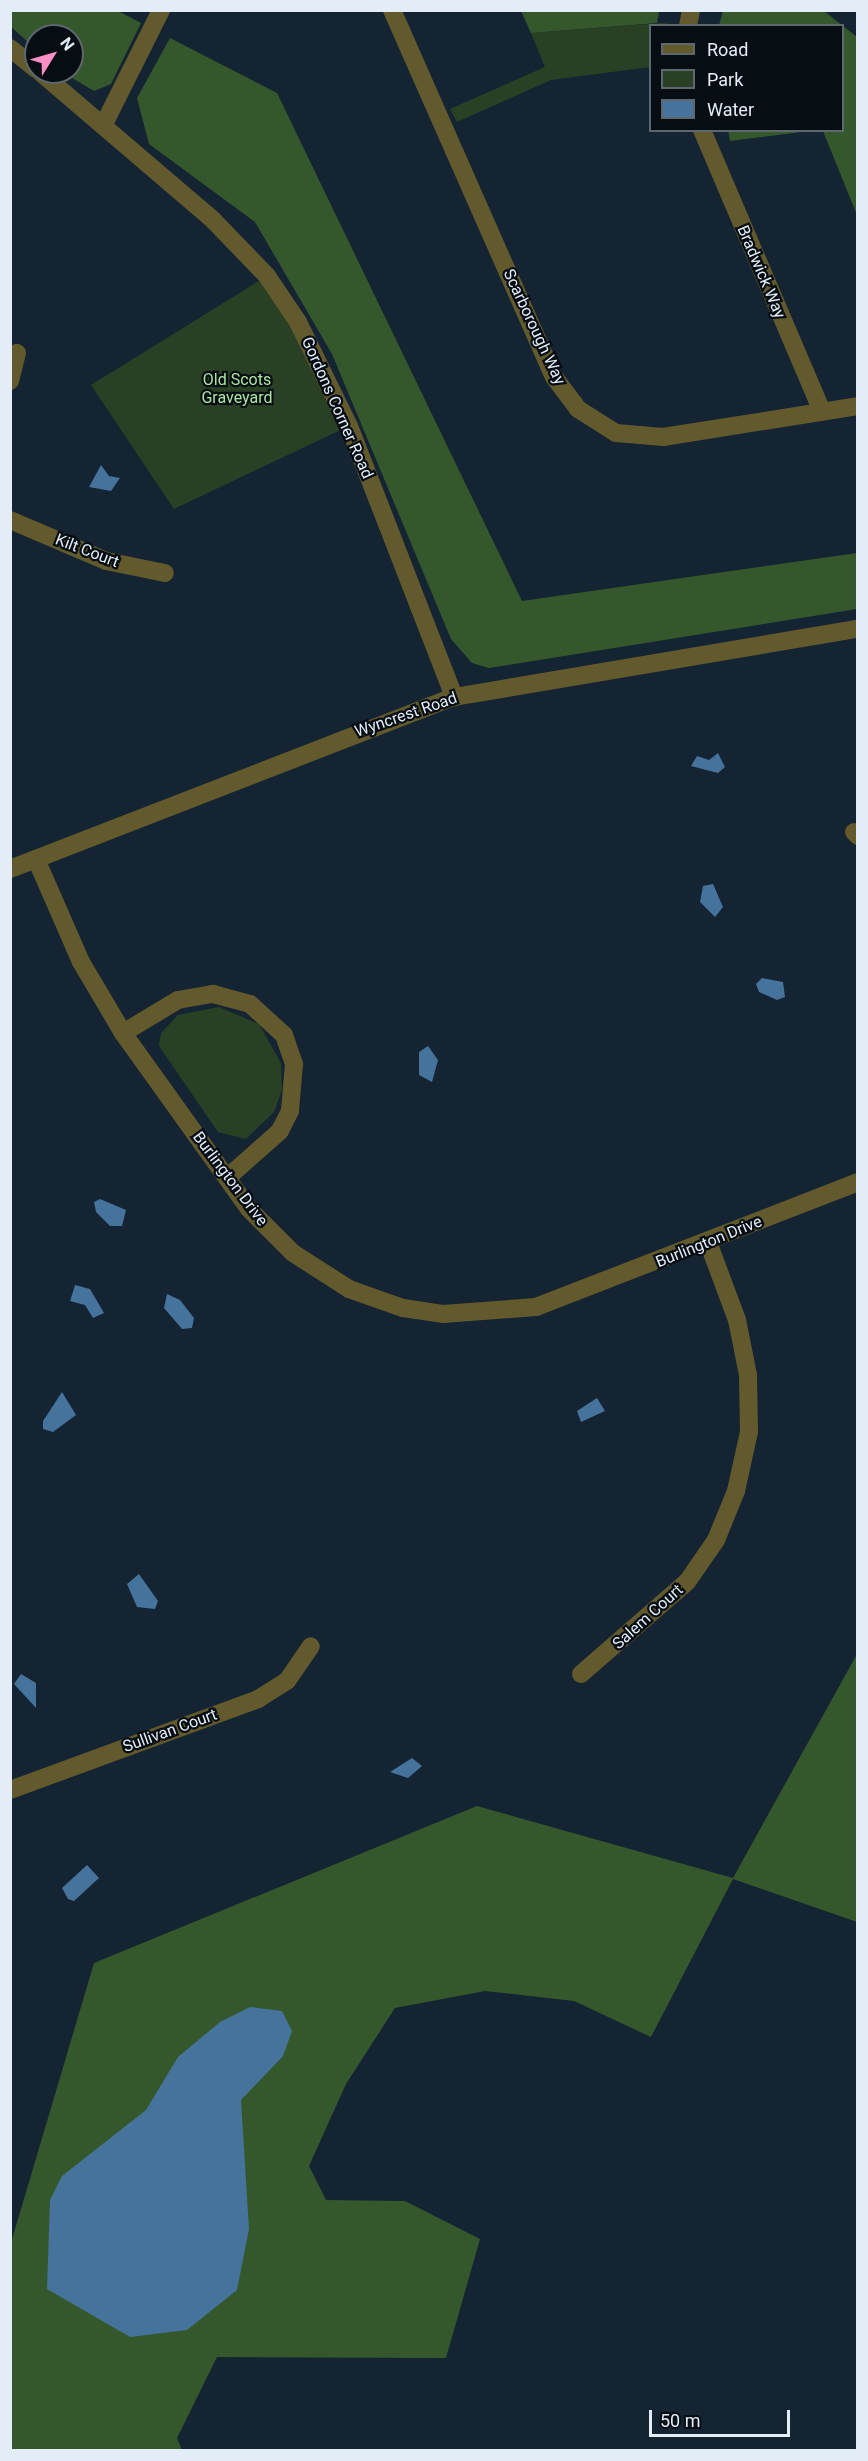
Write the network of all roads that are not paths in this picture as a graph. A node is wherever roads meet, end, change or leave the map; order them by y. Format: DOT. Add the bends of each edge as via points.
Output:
graph roads {
  1 [pos="392,10"];
  2 [pos="159,15"];
  3 [pos="10,48"];
  4 [pos="24,59"];
  5 [pos="55,84"];
  6 [pos="104,124"];
  7 [pos="703,132"];
  8 [pos="17,353"];
  9 [pos="10,381"];
  10 [pos="858,406"];
  11 [pos="822,412"];
  12 [pos="10,520"];
  13 [pos="165,573"];
  14 [pos="858,629"];
  15 [pos="454,697"];
  16 [pos="36,859"];
  17 [pos="10,868"];
  18 [pos="123,1033"];
  19 [pos="228,1178"];
  20 [pos="858,1182"];
  21 [pos="708,1242"];
  22 [pos="310,1646"];
  23 [pos="581,1674"];
  24 [pos="10,1790"];
  1 -- 11 [label="street, Scarborough Way" via="554,378 578,409 616,433 663,437"];
  2 -- 6 [label="street"];
  3 -- 4 [label="street"];
  5 -- 6 [label="street, Gordons Corner Road"];
  6 -- 15 [label="street, Gordons Corner Road" via="267,276 298,322 349,426"];
  7 -- 11 [label="street, Bradwick Way"];
  8 -- 9 [label="street"];
  10 -- 11 [label="street, Scarborough Way"];
  12 -- 13 [label="street, Kilt Court" via="106,561"];
  14 -- 15 [label="street, Wyncrest Road"];
  15 -- 16 [label="street, Wyncrest Road"];
  16 -- 17 [label="street, Wyncrest Road"];
  16 -- 18 [label="street, Burlington Drive" via="81,962"];
  18 -- 19 [label="street, Burlington Drive"];
  18 -- 19 [label="street" via="178,1000 213,994 250,1004 284,1035 294,1064 290,1111 280,1131"];
  19 -- 21 [label="street, Burlington Drive" via="259,1222 293,1253 350,1289 419,1311 470,1315 536,1307"];
  20 -- 21 [label="street, Burlington Drive"];
  21 -- 23 [label="street, Salem Court" via="737,1320 748,1375 749,1432 736,1491 716,1540 687,1582"];
  22 -- 24 [label="street, Sullivan Court" via="287,1681 258,1699"];
}
